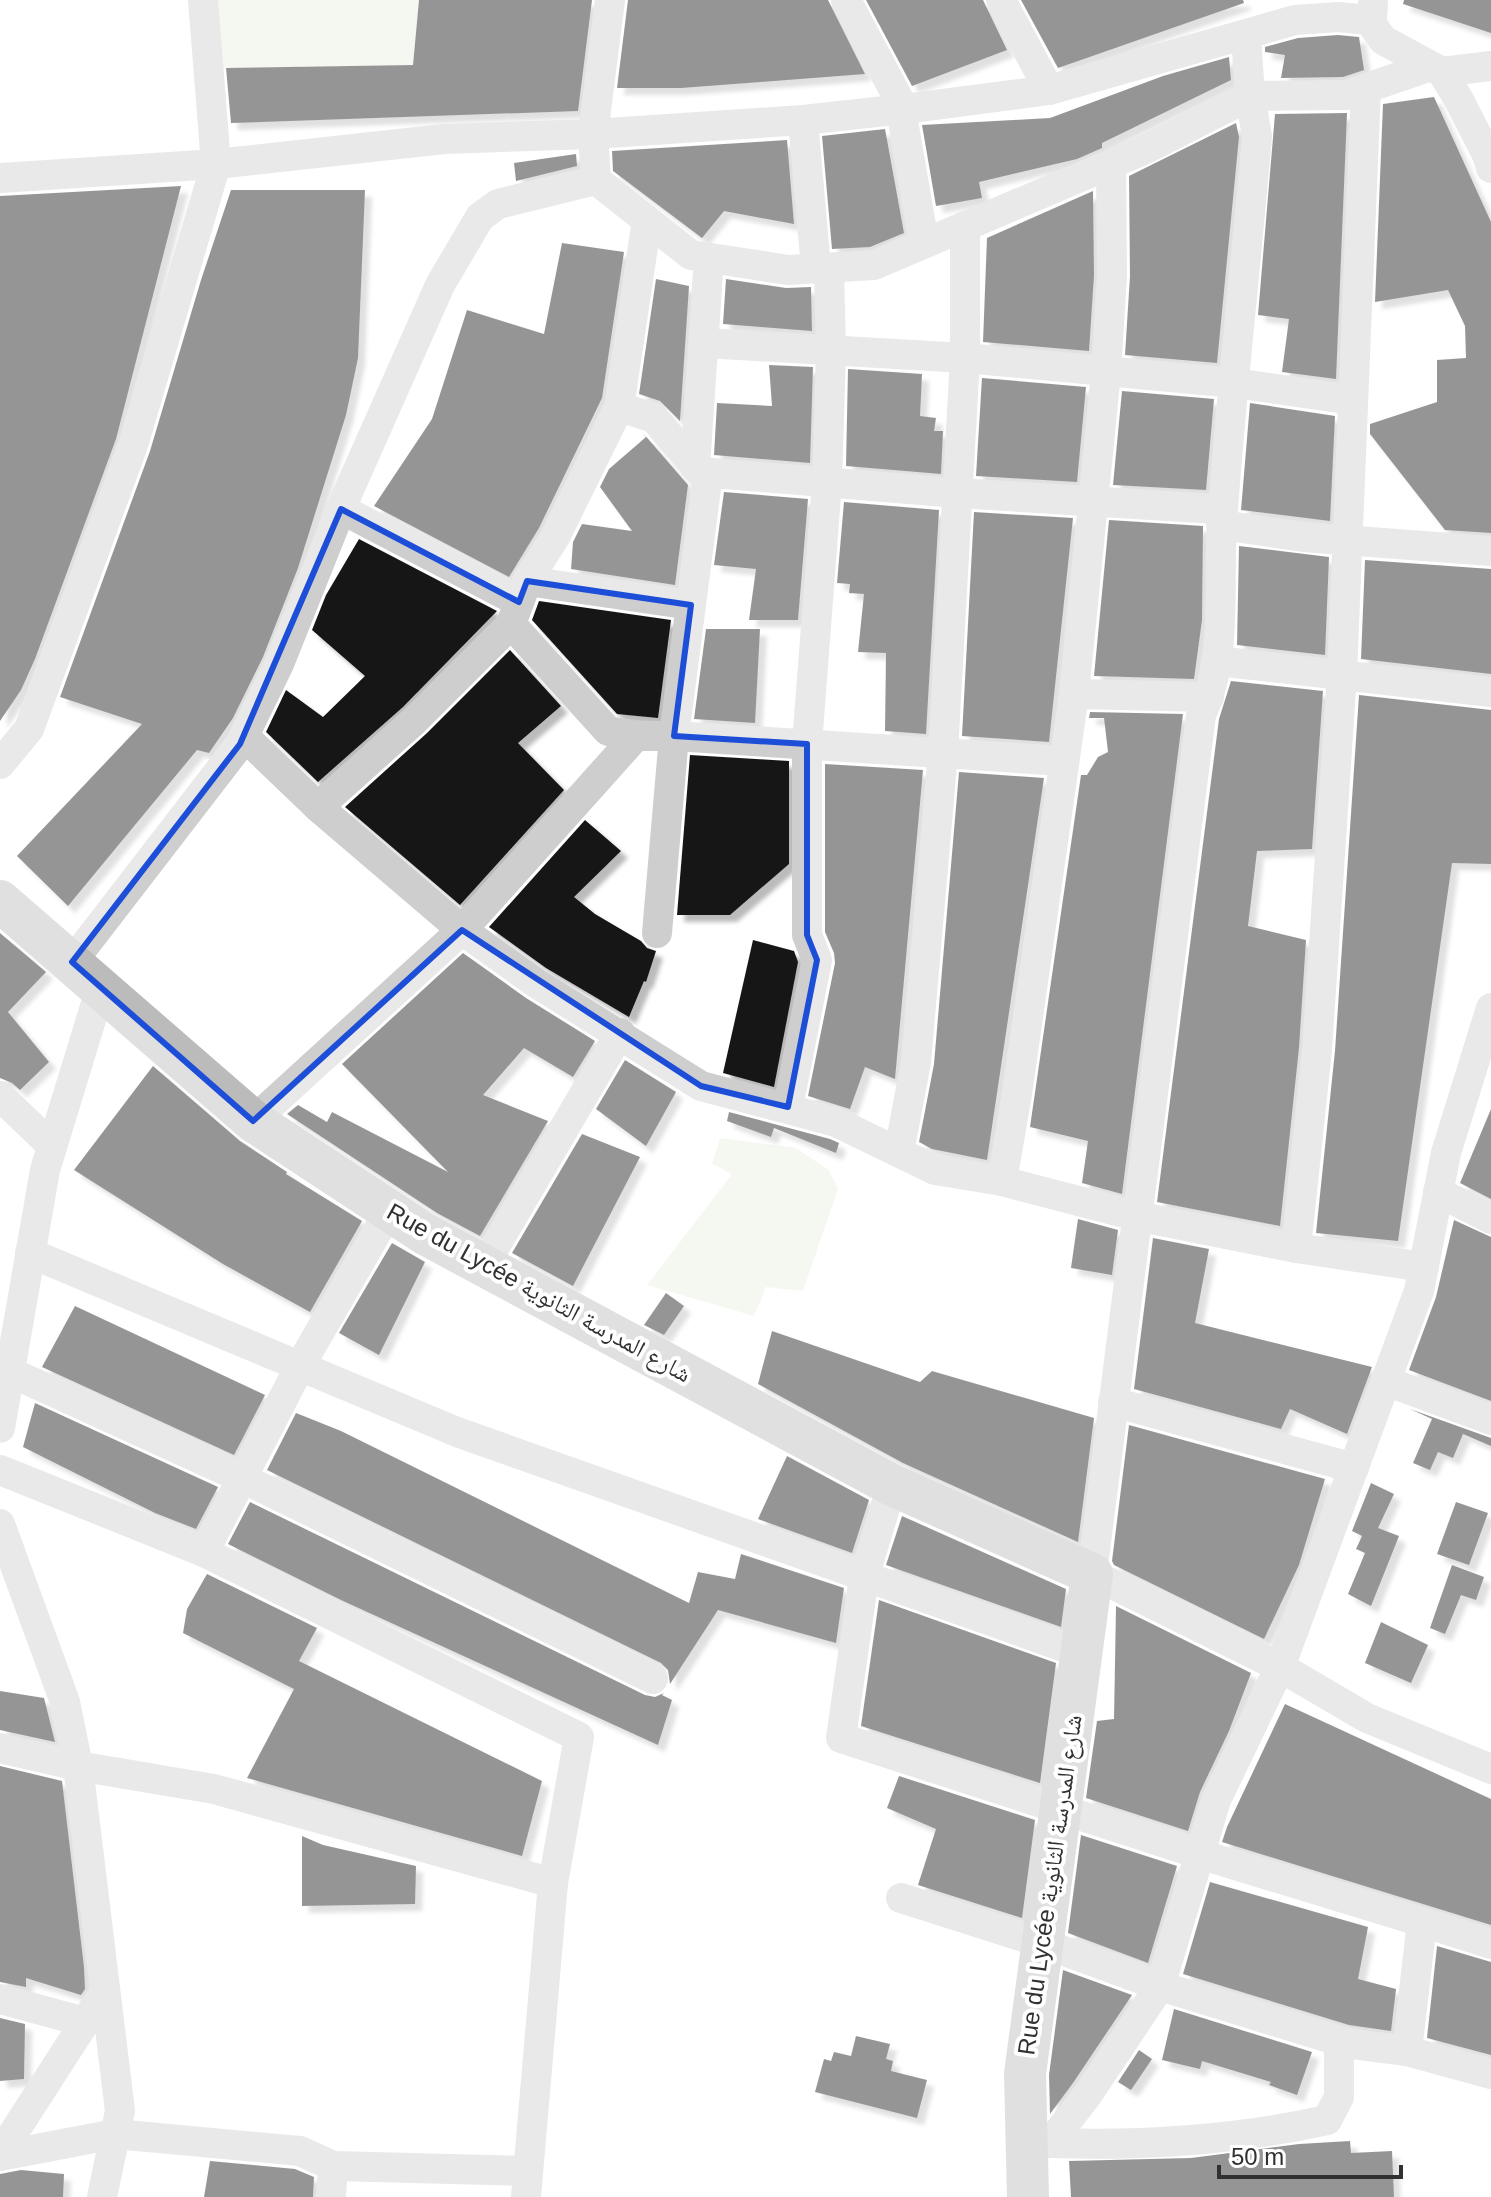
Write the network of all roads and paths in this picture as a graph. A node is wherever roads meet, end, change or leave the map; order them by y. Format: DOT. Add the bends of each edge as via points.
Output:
graph roads {
  1 [pos="203,0"];
  2 [pos="610,0"];
  3 [pos="846,0"];
  4 [pos="1001,0"];
  5 [pos="1371,13"];
  6 [pos="1246,35"];
  7 [pos="1491,66"];
  8 [pos="1435,69"];
  9 [pos="1366,88"];
  10 [pos="1049,90"];
  11 [pos="1250,96"];
  12 [pos="1459,100"];
  13 [pos="902,109"];
  14 [pos="1491,109"];
  15 [pos="803,120"];
  16 [pos="593,134"];
  17 [pos="216,164"];
  18 [pos="1111,164"];
  19 [pos="1491,168"];
  20 [pos="0,178"];
  21 [pos="596,180"];
  22 [pos="647,220"];
  23 [pos="965,226"];
  24 [pos="924,243"];
  25 [pos="709,258"];
  26 [pos="822,268"];
  27 [pos="704,343"];
  28 [pos="831,352"];
  29 [pos="965,358"];
  30 [pos="1106,372"];
  31 [pos="1235,383"];
  32 [pos="1353,400"];
  33 [pos="619,407"];
  34 [pos="702,470"];
  35 [pos="827,482"];
  36 [pos="957,493"];
  37 [pos="1094,501"];
  38 [pos="341,509"];
  39 [pos="1222,525"];
  40 [pos="1347,541"];
  41 [pos="1491,551"];
  42 [pos="519,602"];
  43 [pos="691,605"];
  44 [pos="1217,661"];
  45 [pos="1342,674"];
  46 [pos="1491,692"];
  47 [pos="1074,694"];
  48 [pos="1209,697"];
  49 [pos="244,736"];
  50 [pos="636,736"];
  51 [pos="674,736"];
  52 [pos="807,744"];
  53 [pos="943,753"];
  54 [pos="1064,761"];
  55 [pos="0,764"];
  56 [pos="318,807"];
  57 [pos="0,901"];
  58 [pos="462,930"];
  59 [pos="657,933"];
  60 [pos="86,975"];
  61 [pos="1491,1008"];
  62 [pos="620,1033"];
  63 [pos="1481,1078"];
  64 [pos="0,1096"];
  65 [pos="788,1107"];
  66 [pos="253,1121"];
  67 [pos="52,1146"];
  68 [pos="899,1152"];
  69 [pos="1002,1181"];
  70 [pos="1438,1192"];
  71 [pos="389,1211"];
  72 [pos="1136,1216"];
  73 [pos="1491,1219"];
  74 [pos="1296,1248"];
  75 [pos="30,1253"];
  76 [pos="483,1267"];
  77 [pos="1424,1267"];
  78 [pos="300,1366"];
  79 [pos="10,1372"];
  80 [pos="1386,1381"];
  81 [pos="1113,1402"];
  82 [pos="1491,1420"];
  83 [pos="0,1428"];
  84 [pos="1354,1468"];
  85 [pos="0,1470"];
  86 [pos="242,1478"];
  87 [pos="892,1485"];
  88 [pos="3,1547"];
  89 [pos="204,1552"];
  90 [pos="1092,1574"];
  91 [pos="864,1577"];
  92 [pos="1081,1653"];
  93 [pos="1280,1667"];
  94 [pos="653,1679"];
  95 [pos="0,1748"];
  96 [pos="78,1766"];
  97 [pos="1491,1769"];
  98 [pos="1059,1809"];
  99 [pos="1199,1854"];
  100 [pos="553,1883"];
  101 [pos="901,1898"];
  102 [pos="1422,1922"];
  103 [pos="1042,1943"];
  104 [pos="1491,1944"];
  105 [pos="1160,1986"];
  106 [pos="105,1991"];
  107 [pos="0,1999"];
  108 [pos="85,2022"];
  109 [pos="1345,2043"];
  110 [pos="1407,2051"];
  111 [pos="1491,2074"];
  112 [pos="115,2134"];
  113 [pos="1038,2145"];
  114 [pos="0,2155"];
  115 [pos="333,2166"];
  116 [pos="527,2184"];
  117 [pos="102,2197"];
  118 [pos="331,2197"];
  119 [pos="1028,2197"];
  1 -- 17 [label="street"];
  2 -- 16 [label="street"];
  3 -- 13 [label="street"];
  4 -- 10 [label="street"];
  5 -- 6 [label="street" via="1295,20"];
  5 -- 8 [label="street" via="1383,40"];
  6 -- 10 [label="street"];
  6 -- 11 [label="street"];
  7 -- 8 [label="street"];
  8 -- 9 [label="street"];
  8 -- 12 [label="street"];
  9 -- 11 [label="street" via="1346,95"];
  9 -- 32 [label="street"];
  10 -- 13 [label="street"];
  11 -- 18 [label="street"];
  11 -- 31 [label="street" via="1257,136"];
  12 -- 14 [label="street"];
  12 -- 19 [label="street"];
  13 -- 15 [label="street"];
  13 -- 24 [label="street"];
  15 -- 16 [label="street"];
  15 -- 26 [label="street"];
  16 -- 17 [label="street" via="444,139"];
  16 -- 21 [label="street"];
  17 -- 20 [label="street"];
  17 -- 55 [label="street" via="133,445 29,729"];
  18 -- 23 [label="street"];
  18 -- 30 [label="street"];
  21 -- 22 [label="street"];
  21 -- 38 [label="street" via="498,204 480,217 440,285"];
  22 -- 25 [label="street" via="691,255"];
  22 -- 33 [label="street"];
  23 -- 24 [label="street"];
  23 -- 29 [label="street"];
  24 -- 26 [label="street" via="874,265"];
  25 -- 26 [label="street" via="788,270"];
  25 -- 27 [label="street"];
  26 -- 28 [label="street"];
  27 -- 28 [label="street"];
  27 -- 34 [label="street"];
  28 -- 29 [label="street"];
  28 -- 35 [label="street"];
  29 -- 30 [label="street"];
  29 -- 36 [label="street"];
  30 -- 31 [label="street"];
  30 -- 37 [label="street"];
  31 -- 32 [label="street"];
  31 -- 39 [label="street"];
  32 -- 40 [label="street"];
  33 -- 34 [label="street" via="654,418"];
  33 -- 42 [label="street"];
  34 -- 35 [label="street"];
  34 -- 43 [label="street"];
  35 -- 36 [label="street"];
  35 -- 52 [label="street"];
  36 -- 37 [label="street"];
  36 -- 53 [label="street"];
  37 -- 39 [label="street" via="1216,509"];
  37 -- 47 [label="street"];
  38 -- 42 [label="street"];
  38 -- 49 [label="street"];
  39 -- 40 [label="street"];
  39 -- 44 [label="street"];
  40 -- 41 [label="street"];
  40 -- 45 [label="street"];
  42 -- 43 [label="street"];
  42 -- 50 [label="street" via="608,731"];
  42 -- 56 [label="street" via="415,720"];
  43 -- 51 [label="street"];
  44 -- 45 [label="street"];
  44 -- 48 [label="street"];
  45 -- 46 [label="street"];
  45 -- 74 [label="street" via="1317,1050"];
  47 -- 48 [label="street"];
  47 -- 54 [label="street"];
  48 -- 72 [label="street" via="1201,715"];
  49 -- 56 [label="street"];
  49 -- 60 [label="street"];
  50 -- 51 [label="street"];
  50 -- 58 [label="street"];
  51 -- 52 [label="street"];
  51 -- 59 [label="street"];
  52 -- 53 [label="street"];
  52 -- 65 [label="street" via="807,935 817,960"];
  53 -- 54 [label="street"];
  53 -- 68 [label="street" via="916,1062"];
  54 -- 69 [label="street"];
  56 -- 58 [label="street"];
  57 -- 60 [label="street, Rue du Lycée شارع المدرسة الثانوية"];
  58 -- 62 [label="street"];
  58 -- 66 [label="street"];
  60 -- 66 [label="street, Rue du Lycée شارع المدرسة الثانوية"];
  60 -- 67 [label="street"];
  61 -- 63 [label="street"];
  62 -- 65 [label="street" via="701,1086"];
  62 -- 76 [label="street"];
  63 -- 70 [label="street" via="1446,1153"];
  64 -- 67 [label="street"];
  65 -- 68 [label="street" via="836,1122"];
  66 -- 71 [label="street, Rue du Lycée شارع المدرسة الثانوية"];
  67 -- 75 [label="street"];
  68 -- 69 [label="street" via="935,1170"];
  69 -- 72 [label="street"];
  70 -- 73 [label="street"];
  70 -- 77 [label="street"];
  71 -- 76 [label="street, Rue du Lycée شارع المدرسة الثانوية"];
  71 -- 78 [label="street"];
  72 -- 74 [label="street"];
  72 -- 81 [label="street"];
  74 -- 77 [label="street"];
  75 -- 78 [label="street"];
  75 -- 79 [label="street"];
  76 -- 87 [label="street, Rue du Lycée شارع المدرسة الثانوية"];
  77 -- 80 [label="street"];
  78 -- 86 [label="street"];
  78 -- 91 [label="street" via="457,1432"];
  79 -- 83 [label="street"];
  79 -- 86 [label="street"];
  80 -- 82 [label="street"];
  80 -- 84 [label="street"];
  81 -- 84 [label="street"];
  81 -- 90 [label="street"];
  84 -- 93 [label="street"];
  85 -- 89 [label="street"];
  86 -- 89 [label="street"];
  86 -- 94 [label="street"];
  87 -- 90 [label="street, Rue du Lycée شارع المدرسة الثانوية"];
  87 -- 91 [label="street"];
  88 -- 96 [label="street" via="65,1702"];
  89 -- 100 [label="street" via="579,1737"];
  90 -- 92 [label="street, Rue du Lycée شارع المدرسة الثانوية"];
  90 -- 93 [label="street, Rue du Lycée شارع المدرسة الثانوية"];
  91 -- 92 [label="street"];
  91 -- 98 [label="street" via="841,1738"];
  92 -- 98 [label="street, Rue du Lycée شارع المدرسة الثانوية"];
  93 -- 97 [label="street, Rue du Lycée شارع المدرسة الثانوية" via="1367,1718"];
  93 -- 99 [label="street" via="1216,1800"];
  95 -- 96 [label="street"];
  96 -- 100 [label="street" via="214,1789"];
  96 -- 106 [label="street"];
  98 -- 99 [label="street"];
  98 -- 103 [label="street, Rue du Lycée شارع المدرسة الثانوية"];
  99 -- 102 [label="street"];
  99 -- 105 [label="street"];
  100 -- 116 [label="street"];
  101 -- 103 [label="street"];
  102 -- 104 [label="street"];
  102 -- 110 [label="street"];
  103 -- 105 [label="street"];
  103 -- 113 [label="street, Rue du Lycée شارع المدرسة الثانوية" via="1025,2074"];
  105 -- 109 [label="street"];
  105 -- 113 [label="street" via="1088,2094"];
  106 -- 108 [label="street"];
  106 -- 112 [label="street" via="120,2111"];
  107 -- 108 [label="street"];
  108 -- 114 [label="street"];
  109 -- 110 [label="street"];
  109 -- 113 [label="street" via="1339,2050 1339,2097 1327,2120 1280,2131 1190,2139"];
  110 -- 111 [label="street"];
  112 -- 114 [label="street"];
  112 -- 115 [label="street" via="300,2151"];
  112 -- 117 [label="street"];
  113 -- 119 [label="street, Rue du Lycée شارع المدرسة الثانوية"];
  115 -- 116 [label="street"];
  115 -- 118 [label="street"];
}
